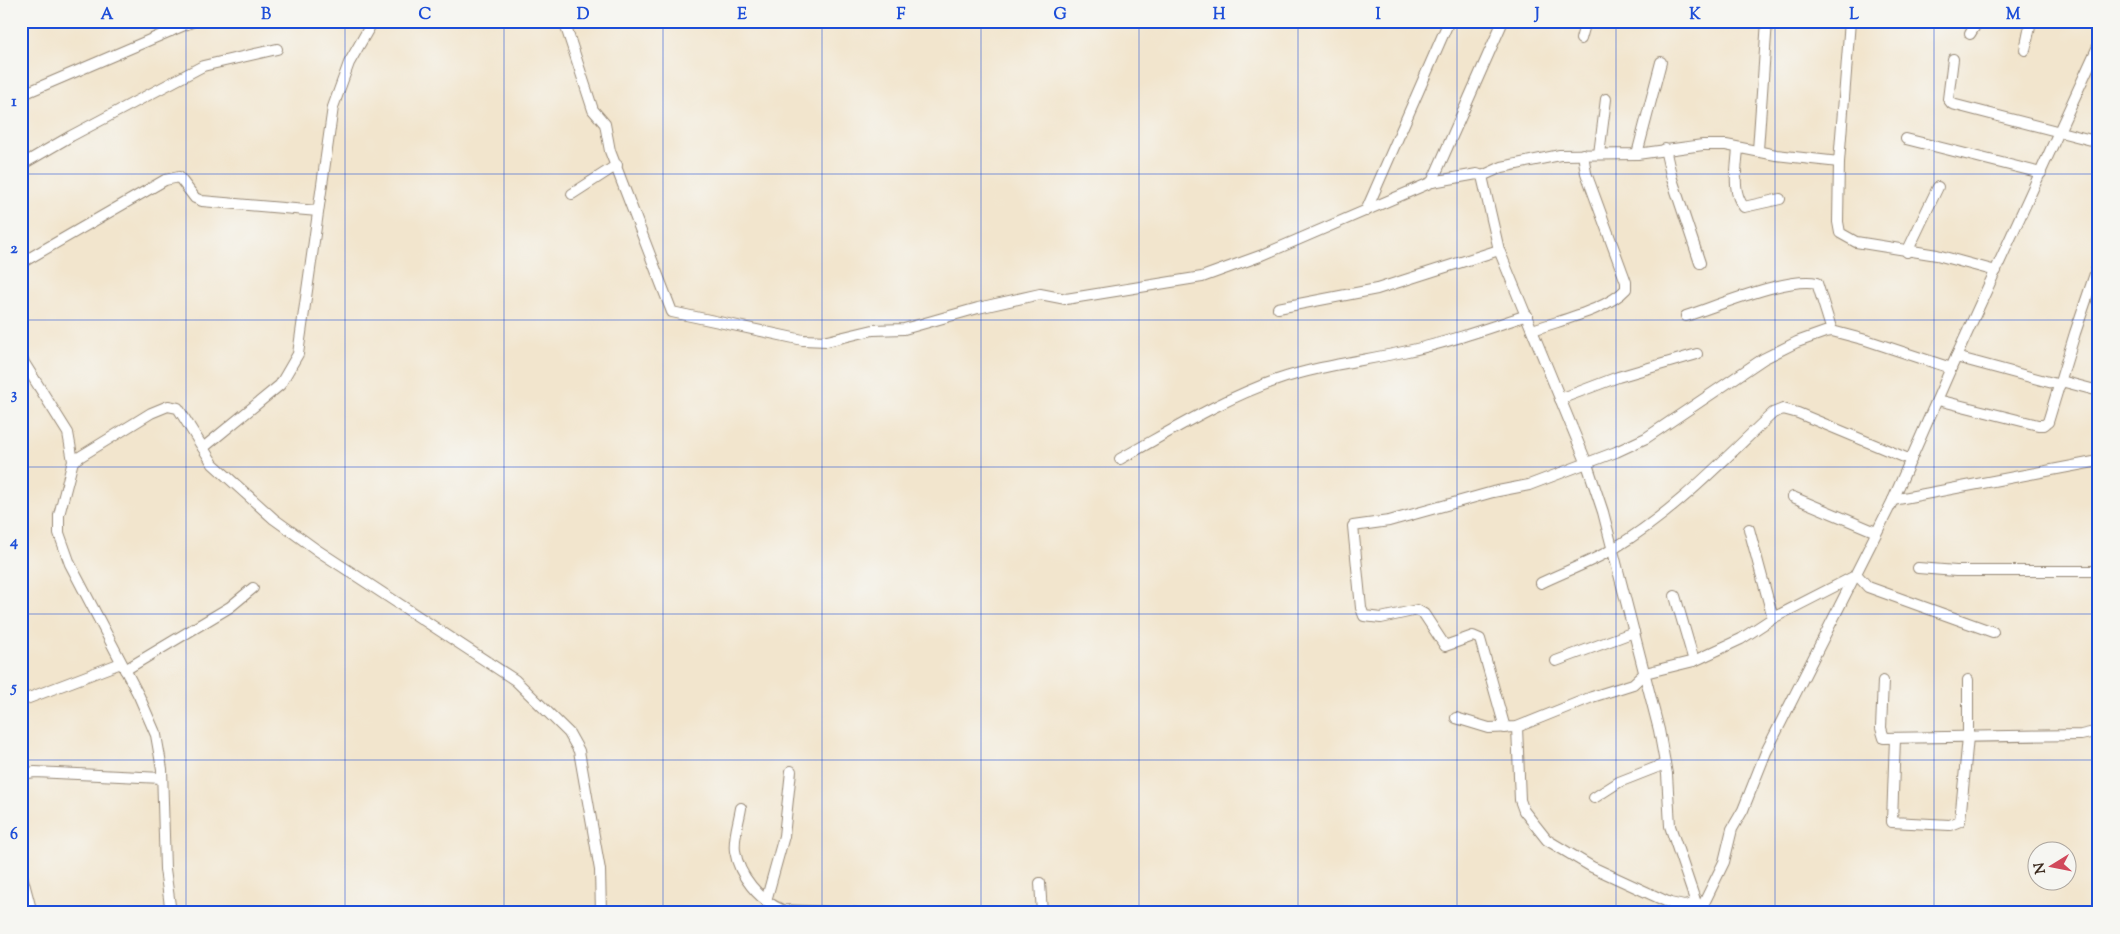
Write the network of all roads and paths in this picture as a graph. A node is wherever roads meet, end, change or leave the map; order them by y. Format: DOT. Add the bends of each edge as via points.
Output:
graph roads {
  1 [pos="166,21"];
  2 [pos="194,21"];
  3 [pos="373,21"];
  4 [pos="564,21"];
  5 [pos="1449,21"];
  6 [pos="1503,21"];
  7 [pos="1586,21"];
  8 [pos="1767,21"];
  9 [pos="1850,21"];
  10 [pos="1978,21"];
  11 [pos="2031,21"];
  12 [pos="171,31"];
  13 [pos="1970,34"];
  14 [pos="1581,39"];
  15 [pos="2099,44"];
  16 [pos="278,49"];
  17 [pos="2025,50"];
  18 [pos="1954,59"];
  19 [pos="1661,62"];
  20 [pos="21,95"];
  21 [pos="1606,99"];
  22 [pos="2060,133"];
  23 [pos="1906,139"];
  24 [pos="2099,142"];
  25 [pos="1738,148"];
  26 [pos="1665,149"];
  27 [pos="1758,150"];
  28 [pos="1584,154"];
  29 [pos="1599,154"];
  30 [pos="1637,154"];
  31 [pos="1839,162"];
  32 [pos="21,165"];
  33 [pos="617,165"];
  34 [pos="2041,173"];
  35 [pos="1482,176"];
  36 [pos="1432,182"];
  37 [pos="1938,187"];
  38 [pos="572,194"];
  39 [pos="1780,199"];
  40 [pos="318,211"];
  41 [pos="1366,211"];
  42 [pos="1500,250"];
  43 [pos="1907,252"];
  44 [pos="2099,262"];
  45 [pos="1700,263"];
  46 [pos="21,264"];
  47 [pos="1996,271"];
  48 [pos="2095,288"];
  49 [pos="1278,308"];
  50 [pos="1527,315"];
  51 [pos="1686,316"];
  52 [pos="1533,330"];
  53 [pos="1832,331"];
  54 [pos="1697,354"];
  55 [pos="1956,357"];
  56 [pos="21,358"];
  57 [pos="1951,368"];
  58 [pos="2060,383"];
  59 [pos="2099,391"];
  60 [pos="1560,399"];
  61 [pos="1938,400"];
  62 [pos="204,448"];
  63 [pos="1120,459"];
  64 [pos="1911,460"];
  65 [pos="73,461"];
  66 [pos="2099,461"];
  67 [pos="1587,464"];
  68 [pos="1793,497"];
  69 [pos="1893,500"];
  70 [pos="1749,528"];
  71 [pos="1876,532"];
  72 [pos="1613,550"];
  73 [pos="1918,568"];
  74 [pos="2099,571"];
  75 [pos="1857,575"];
  76 [pos="1541,583"];
  77 [pos="253,588"];
  78 [pos="1675,596"];
  79 [pos="1773,618"];
  80 [pos="1634,632"];
  81 [pos="1993,632"];
  82 [pos="1556,661"];
  83 [pos="1694,661"];
  84 [pos="123,666"];
  85 [pos="1645,673"];
  86 [pos="1968,680"];
  87 [pos="1882,681"];
  88 [pos="21,701"];
  89 [pos="1456,718"];
  90 [pos="1517,727"];
  91 [pos="1505,728"];
  92 [pos="2099,731"];
  93 [pos="1968,737"];
  94 [pos="1895,738"];
  95 [pos="1665,764"];
  96 [pos="791,771"];
  97 [pos="21,774"];
  98 [pos="162,778"];
  99 [pos="1594,798"];
  100 [pos="741,808"];
  101 [pos="21,872"];
  102 [pos="1040,883"];
  103 [pos="766,901"];
  104 [pos="1696,910"];
  105 [pos="819,912"];
  106 [pos="32,913"];
  107 [pos="171,913"];
  108 [pos="601,913"];
  109 [pos="859,913"];
  110 [pos="1042,913"];
  1 -- 12 [label="street"];
  2 -- 12 [label="street"];
  3 -- 40 [label="street" via="348,63 333,107"];
  4 -- 33 [label="street" via="593,110 605,124 610,151"];
  5 -- 41 [label="street"];
  6 -- 36 [label="street"];
  7 -- 14 [label="street"];
  8 -- 27 [label="street"];
  9 -- 31 [label="street"];
  10 -- 13 [label="street"];
  11 -- 17 [label="street"];
  12 -- 20 [label="street"];
  15 -- 22 [label="street"];
  16 -- 32 [label="street" via="203,66"];
  18 -- 22 [label="street" via="1948,98 1952,104"];
  19 -- 30 [label="street"];
  21 -- 29 [label="street"];
  22 -- 24 [label="street"];
  22 -- 34 [label="street"];
  23 -- 34 [label="street"];
  25 -- 26 [label="street" via="1703,145"];
  25 -- 27 [label="street"];
  25 -- 39 [label="street" via="1739,201 1750,206"];
  26 -- 30 [label="street"];
  26 -- 45 [label="street"];
  27 -- 31 [label="street"];
  28 -- 29 [label="street"];
  28 -- 35 [label="street" via="1526,161"];
  28 -- 52 [label="street" via="1586,173 1626,289 1600,306"];
  29 -- 30 [label="street"];
  31 -- 43 [label="street" via="1840,233 1856,242"];
  33 -- 38 [label="street"];
  33 -- 41 [label="street" via="672,312 804,340 827,341 873,330 904,329 1040,294 1066,299 1202,277"];
  34 -- 47 [label="street"];
  35 -- 36 [label="street" via="1477,174"];
  35 -- 42 [label="street"];
  36 -- 41 [label="street"];
  37 -- 43 [label="street"];
  40 -- 46 [label="street" via="202,201 195,198 180,177 165,180"];
  40 -- 62 [label="street" via="298,354 291,370 280,386"];
  42 -- 49 [label="street" via="1377,289"];
  42 -- 50 [label="street"];
  43 -- 47 [label="street" via="1937,255"];
  44 -- 48 [label="street"];
  47 -- 55 [label="street"];
  48 -- 58 [label="street"];
  50 -- 52 [label="street"];
  50 -- 63 [label="street" via="1453,340 1278,380 1237,396"];
  51 -- 53 [label="street" via="1784,285 1811,282 1817,283 1822,293"];
  52 -- 60 [label="street"];
  53 -- 57 [label="street"];
  53 -- 67 [label="street" via="1797,342 1762,359 1646,438"];
  54 -- 60 [label="street" via="1618,377"];
  55 -- 57 [label="street"];
  55 -- 58 [label="street"];
  56 -- 65 [label="street" via="68,433"];
  57 -- 61 [label="street"];
  58 -- 59 [label="street"];
  58 -- 61 [label="street" via="2048,422 2044,425"];
  60 -- 67 [label="street"];
  61 -- 64 [label="street"];
  62 -- 65 [label="street" via="178,408 168,406"];
  62 -- 108 [label="street" via="213,464 274,519 515,680 570,733 579,751 600,870"];
  64 -- 69 [label="street"];
  64 -- 72 [label="street" via="1783,409 1773,413 1677,505"];
  65 -- 84 [label="street" via="59,515 59,533 70,564"];
  66 -- 69 [label="street"];
  67 -- 72 [label="street"];
  67 -- 91 [label="street" via="1529,485 1389,521 1353,526 1364,616 1381,618 1417,610 1424,614 1445,646 1473,636 1480,639"];
  68 -- 71 [label="street"];
  69 -- 71 [label="street"];
  70 -- 79 [label="street"];
  71 -- 75 [label="street"];
  72 -- 76 [label="street"];
  72 -- 80 [label="street"];
  73 -- 74 [label="street" via="1987,572"];
  75 -- 79 [label="street"];
  75 -- 81 [label="street" via="1868,587"];
  75 -- 104 [label="street" via="1766,752 1732,829 1724,862 1704,903"];
  77 -- 84 [label="street" via="230,607"];
  78 -- 83 [label="street"];
  79 -- 83 [label="street" via="1740,639"];
  80 -- 82 [label="street"];
  80 -- 85 [label="street"];
  83 -- 85 [label="street"];
  84 -- 88 [label="street"];
  84 -- 98 [label="street" via="156,735"];
  85 -- 90 [label="street" via="1633,684"];
  85 -- 95 [label="street"];
  86 -- 93 [label="street"];
  87 -- 94 [label="street" via="1881,734 1884,738"];
  89 -- 91 [label="street" via="1489,728"];
  90 -- 91 [label="street"];
  90 -- 104 [label="street" via="1520,800 1524,812 1547,840 1592,868 1670,903"];
  92 -- 93 [label="street" via="2081,735"];
  93 -- 94 [label="street"];
  93 -- 94 [label="street" via="1962,816 1960,821 1950,825 1892,822"];
  95 -- 99 [label="street" via="1619,782"];
  95 -- 104 [label="street" via="1670,826"];
  96 -- 103 [label="street" via="784,836"];
  97 -- 98 [label="street"];
  98 -- 107 [label="street" via="164,870"];
  100 -- 103 [label="street" via="735,850 745,877"];
  101 -- 106 [label="street"];
  102 -- 110 [label="street"];
  103 -- 105 [label="street" via="782,910"];
  105 -- 109 [label="street"];
}
